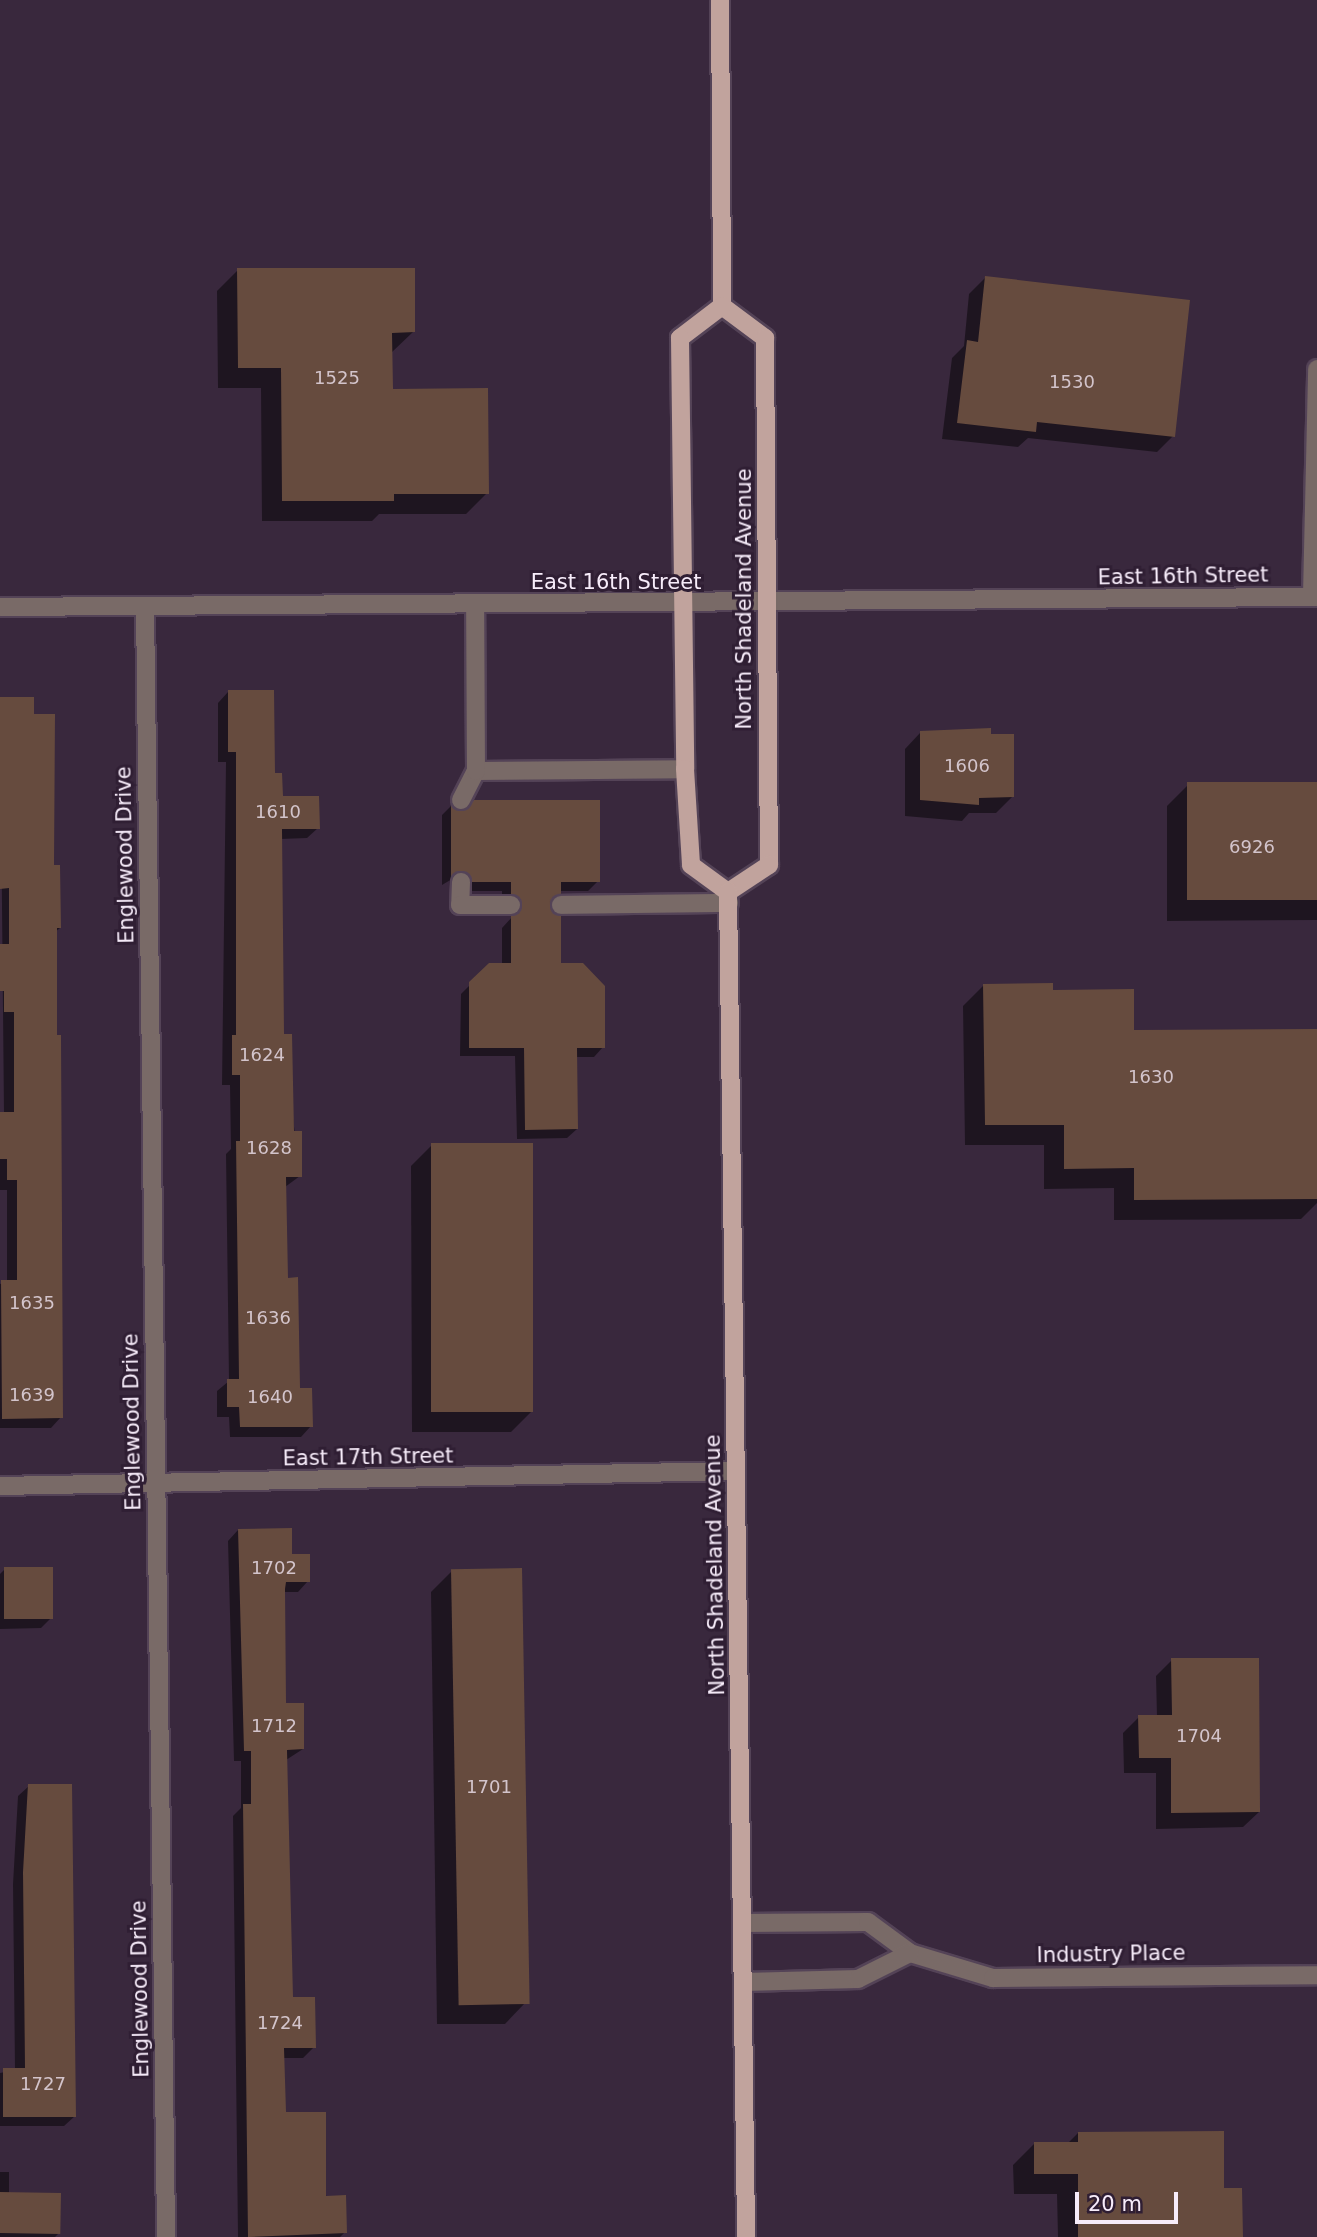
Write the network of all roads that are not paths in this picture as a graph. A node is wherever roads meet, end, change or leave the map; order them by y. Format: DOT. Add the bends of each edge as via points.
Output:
graph roads {
  1 [pos="720,0"];
  2 [pos="722,306"];
  3 [pos="1317,369"];
  4 [pos="1315,597"];
  5 [pos="684,604"];
  6 [pos="767,604"];
  7 [pos="145,606"];
  8 [pos="475,606"];
  9 [pos="0,607"];
  10 [pos="685,769"];
  11 [pos="476,771"];
  12 [pos="461,800"];
  13 [pos="461,882"];
  14 [pos="728,898"];
  15 [pos="511,905"];
  16 [pos="561,905"];
  17 [pos="736,1471"];
  18 [pos="155,1485"];
  19 [pos="0,1486"];
  20 [pos="742,1923"];
  21 [pos="909,1953"];
  22 [pos="1317,1975"];
  23 [pos="744,1982"];
  24 [pos="166,2237"];
  25 [pos="746,2237"];
  1 -- 2 [label="main road"];
  2 -- 5 [label="main road" via="680,338"];
  2 -- 6 [label="main road, North Shadeland Avenue" via="765,338"];
  3 -- 4 [label="street"];
  4 -- 6 [label="street, East 16th Street"];
  5 -- 6 [label="street, East 16th Street"];
  5 -- 8 [label="street, East 16th Street"];
  5 -- 10 [label="main road"];
  6 -- 14 [label="main road, North Shadeland Avenue" via="769,865"];
  7 -- 8 [label="street, East 16th Street"];
  7 -- 9 [label="street, East 16th Street"];
  7 -- 18 [label="street, Englewood Drive"];
  8 -- 11 [label="street"];
  10 -- 11 [label="street"];
  10 -- 14 [label="main road" via="691,865"];
  11 -- 12 [label="street"];
  13 -- 15 [label="street" via="460,905"];
  14 -- 16 [label="street"];
  14 -- 17 [label="main road, North Shadeland Avenue"];
  17 -- 18 [label="street, East 17th Street"];
  17 -- 20 [label="main road, North Shadeland Avenue"];
  18 -- 19 [label="street, East 17th Street"];
  18 -- 24 [label="street, Englewood Drive"];
  20 -- 21 [label="street, Industry Place" via="868,1922"];
  20 -- 23 [label="main road, North Shadeland Avenue"];
  21 -- 22 [label="street, Industry Place" via="993,1978"];
  21 -- 23 [label="street" via="858,1979"];
  23 -- 25 [label="main road, North Shadeland Avenue"];
}
